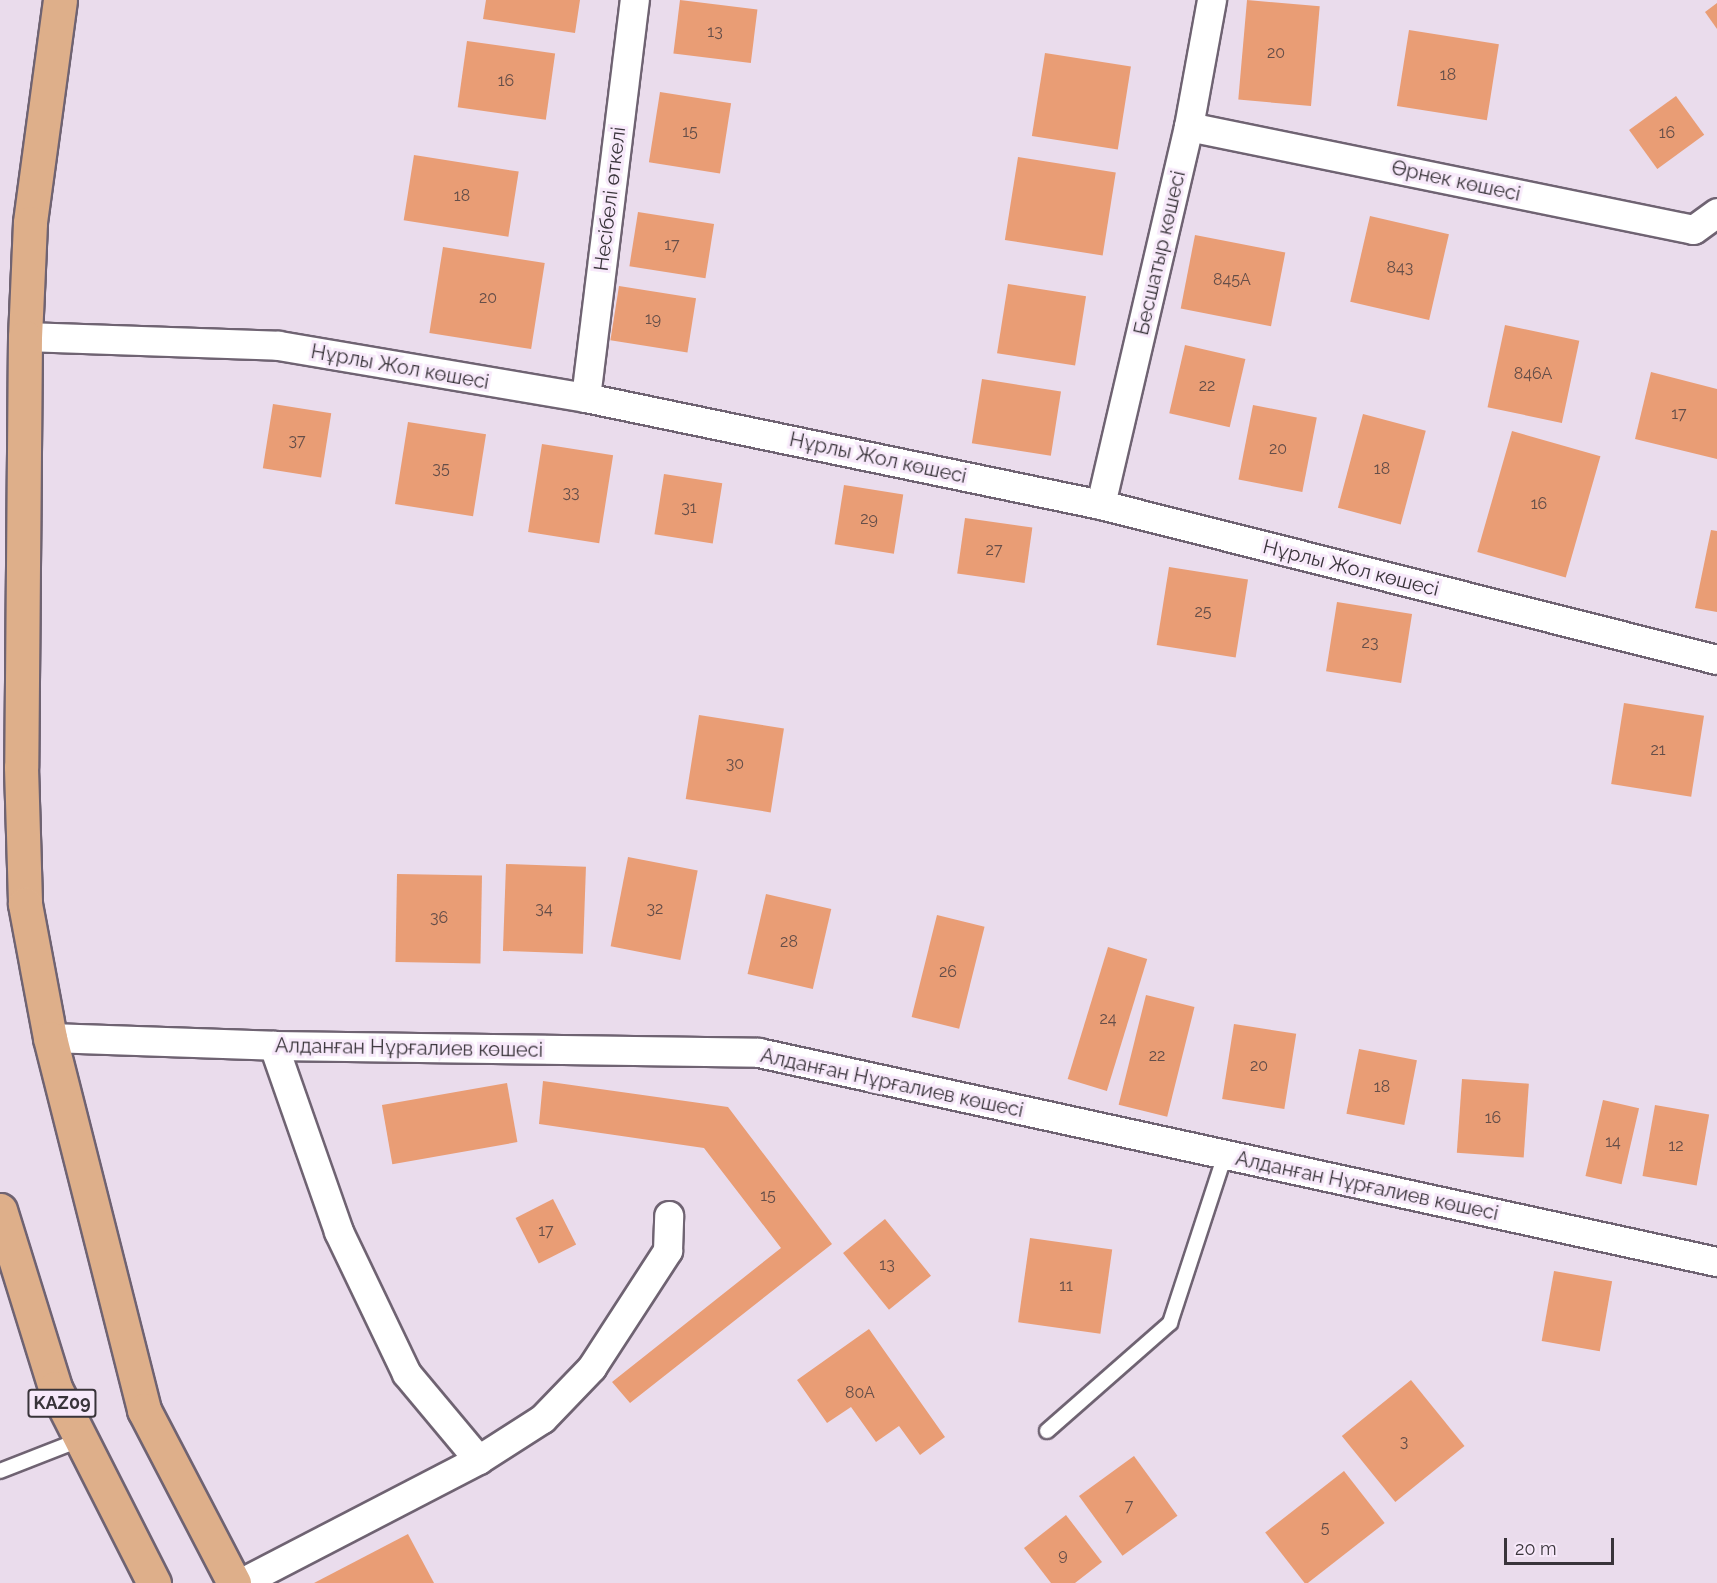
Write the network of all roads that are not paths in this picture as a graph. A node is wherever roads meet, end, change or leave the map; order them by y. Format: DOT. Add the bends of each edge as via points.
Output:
graph roads {
  1 [pos="60,0"];
  2 [pos="635,0"];
  3 [pos="1212,0"];
  4 [pos="1189,127"];
  5 [pos="1717,213"];
  6 [pos="25,337"];
  7 [pos="586,398"];
  8 [pos="1101,504"];
  9 [pos="1717,660"];
  10 [pos="13,906"];
  11 [pos="50,1038"];
  12 [pos="274,1046"];
  13 [pos="1225,1155"];
  14 [pos="0,1210"];
  15 [pos="669,1216"];
  16 [pos="1717,1262"];
  17 [pos="1047,1431"];
  18 [pos="79,1440"];
  19 [pos="479,1460"];
  20 [pos="0,1471"];
  21 [pos="154,1583"];
  22 [pos="234,1583"];
  23 [pos="242,1583"];
  1 -- 6 [label="highway" via="30,224"];
  2 -- 7 [label="street, Несібелі өткелі"];
  3 -- 4 [label="street, Бесшатыр көшесі"];
  4 -- 5 [label="street, Өрнек көшесі" via="1694,231"];
  4 -- 8 [label="street, Бесшатыр көшесі"];
  6 -- 7 [label="street, Нұрлы Жол көшесі" via="279,346"];
  6 -- 10 [label="highway" via="21,767"];
  7 -- 8 [label="street, Нұрлы Жол көшесі"];
  8 -- 9 [label="street, Нұрлы Жол көшесі"];
  10 -- 11 [label="highway"];
  11 -- 12 [label="street, Алданған Нұрғалиев көшесі"];
  11 -- 22 [label="highway" via="144,1410"];
  12 -- 13 [label="street, Алданған Нұрғалиев көшесі" via="759,1053"];
  12 -- 19 [label="street" via="339,1232 407,1374"];
  13 -- 16 [label="street, Алданған Нұрғалиев көшесі"];
  13 -- 17 [label="lane" via="1170,1323"];
  14 -- 18 [label="highway, KAZ09" via="55,1388"];
  15 -- 19 [label="street" via="668,1251 592,1368 543,1419"];
  18 -- 20 [label="lane"];
  18 -- 21 [label="highway, KAZ09"];
  19 -- 23 [label="street"];
}
